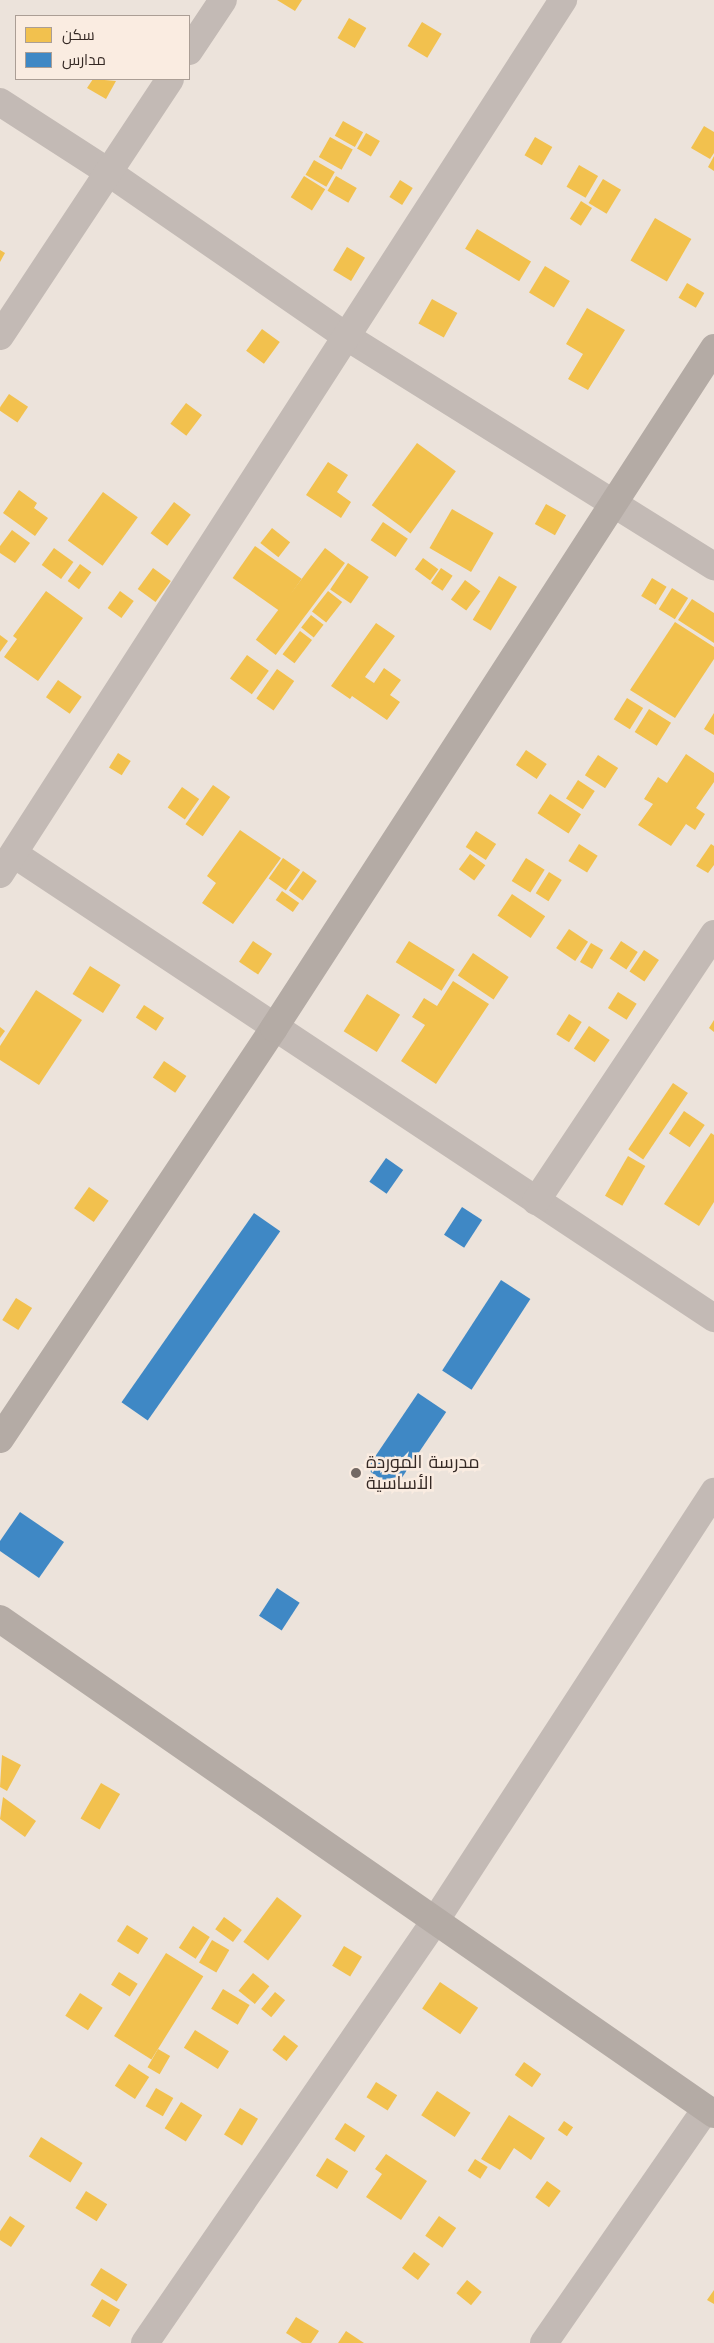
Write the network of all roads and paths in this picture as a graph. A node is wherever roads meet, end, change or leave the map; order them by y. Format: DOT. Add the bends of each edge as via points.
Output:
graph roads {
  1 [pos="223,0"];
  2 [pos="563,0"];
  3 [pos="190,50"];
  4 [pos="169,80"];
  5 [pos="0,102"];
  6 [pos="108,172"];
  7 [pos="0,336"];
  8 [pos="348,337"];
  9 [pos="714,348"];
  10 [pos="612,502"];
  11 [pos="714,566"];
  12 [pos="7,864"];
  13 [pos="714,934"];
  14 [pos="274,1028"];
  15 [pos="536,1201"];
  16 [pos="714,1318"];
  17 [pos="0,1439"];
  18 [pos="714,1492"];
  19 [pos="0,1619"];
  20 [pos="435,1922"];
  21 [pos="710,2111"];
  22 [pos="145,2343"];
  23 [pos="544,2343"];
  1 -- 3 [label="street"];
  2 -- 8 [label="street"];
  4 -- 6 [label="street"];
  5 -- 6 [label="street"];
  6 -- 7 [label="street"];
  6 -- 8 [label="street"];
  8 -- 10 [label="street"];
  8 -- 12 [label="street"];
  9 -- 10 [label="main road"];
  10 -- 11 [label="street"];
  10 -- 14 [label="main road"];
  12 -- 14 [label="street"];
  13 -- 15 [label="street"];
  14 -- 15 [label="street"];
  14 -- 17 [label="main road"];
  15 -- 16 [label="street"];
  18 -- 20 [label="street"];
  19 -- 20 [label="main road"];
  20 -- 21 [label="main road"];
  20 -- 22 [label="street"];
  21 -- 23 [label="street"];
}
